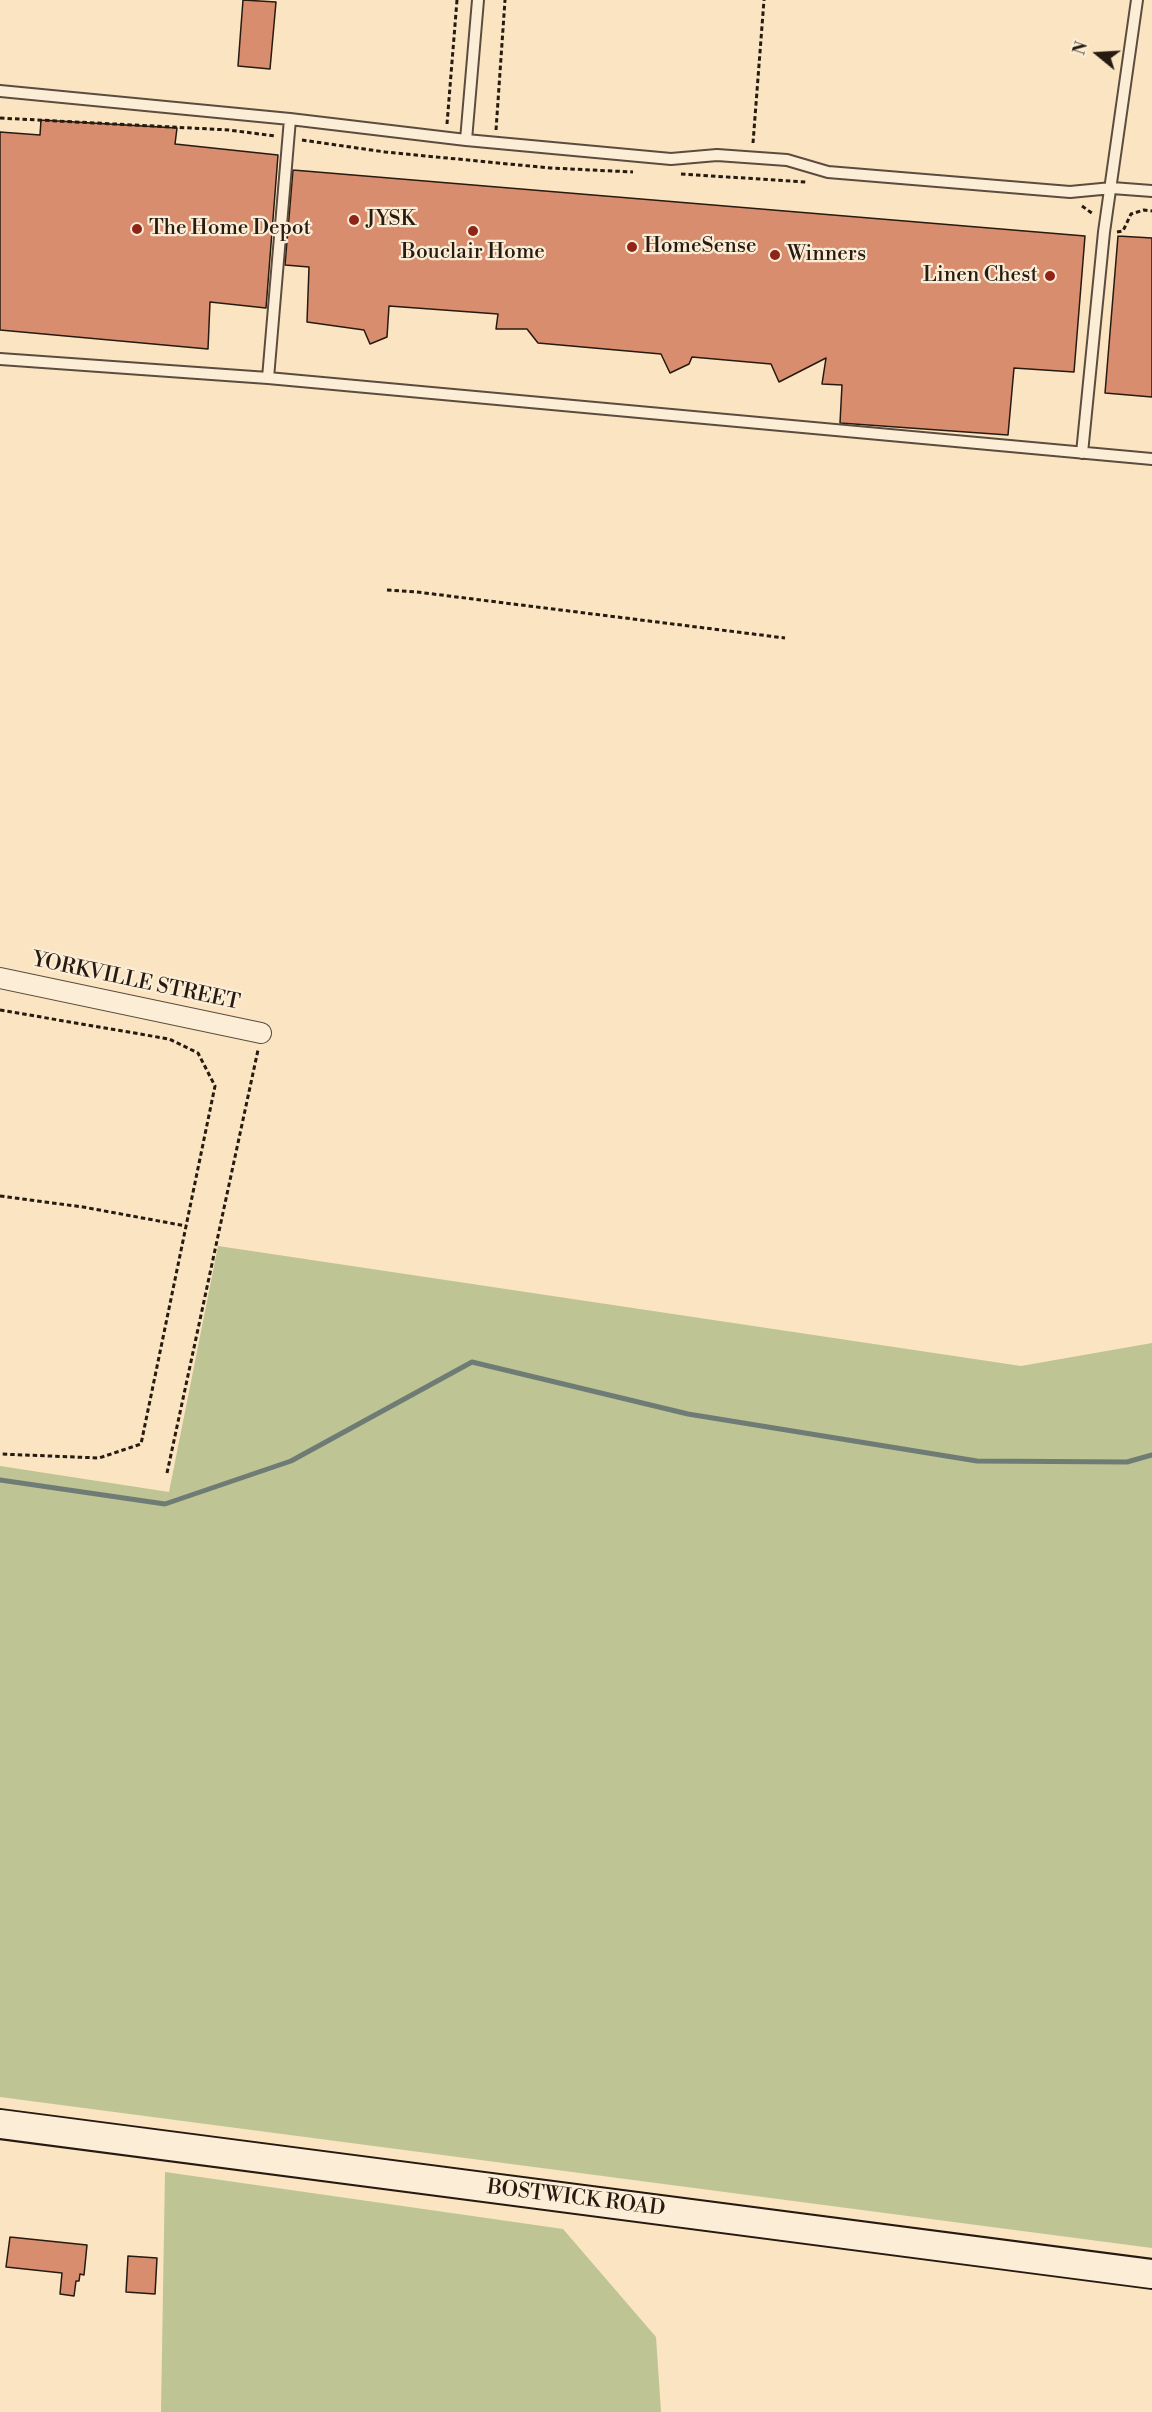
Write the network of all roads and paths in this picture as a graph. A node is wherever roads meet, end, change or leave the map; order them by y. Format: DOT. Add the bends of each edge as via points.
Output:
graph roads {
  1 [pos="458,0"];
  2 [pos="478,0"];
  3 [pos="505,0"];
  4 [pos="764,0"];
  5 [pos="1137,0"];
  6 [pos="0,91"];
  7 [pos="290,119"];
  8 [pos="442,138"];
  9 [pos="466,140"];
  10 [pos="495,143"];
  11 [pos="436,156"];
  12 [pos="752,158"];
  13 [pos="493,162"];
  14 [pos="1112,188"];
  15 [pos="1152,192"];
  16 [pos="0,359"];
  17 [pos="268,378"];
  18 [pos="1082,453"];
  19 [pos="1152,459"];
  20 [pos="387,590"];
  21 [pos="785,638"];
  22 [pos="0,978"];
  23 [pos="0,1010"];
  24 [pos="261,1033"];
  25 [pos="0,1196"];
  26 [pos="186,1226"];
  27 [pos="0,1454"];
  28 [pos="167,1473"];
  29 [pos="0,2124"];
  30 [pos="1152,2274"];
  1 -- 8 [label="path" via="449,117"];
  2 -- 9 [label="lane"];
  3 -- 10 [label="path"];
  4 -- 12 [label="path"];
  5 -- 14 [label="lane"];
  6 -- 7 [label="lane"];
  7 -- 8 [label="lane"];
  7 -- 17 [label="lane"];
  8 -- 9 [label="lane"];
  8 -- 11 [label="path"];
  9 -- 10 [label="lane"];
  10 -- 12 [label="lane" via="670,159 717,155"];
  10 -- 13 [label="path"];
  12 -- 14 [label="lane" via="787,160 828,172 1070,192"];
  14 -- 15 [label="lane"];
  14 -- 18 [label="lane"];
  16 -- 17 [label="lane"];
  17 -- 18 [label="lane"];
  18 -- 19 [label="lane"];
  20 -- 21 [label="path"];
  22 -- 24 [label="street, YORKVILLE STREET"];
  23 -- 26 [label="path" via="169,1039 198,1053 215,1086"];
  24 -- 28 [label="path"];
  25 -- 26 [label="path"];
  26 -- 27 [label="path" via="141,1444 99,1458"];
  29 -- 30 [label="main road, BOSTWICK ROAD"];
}
